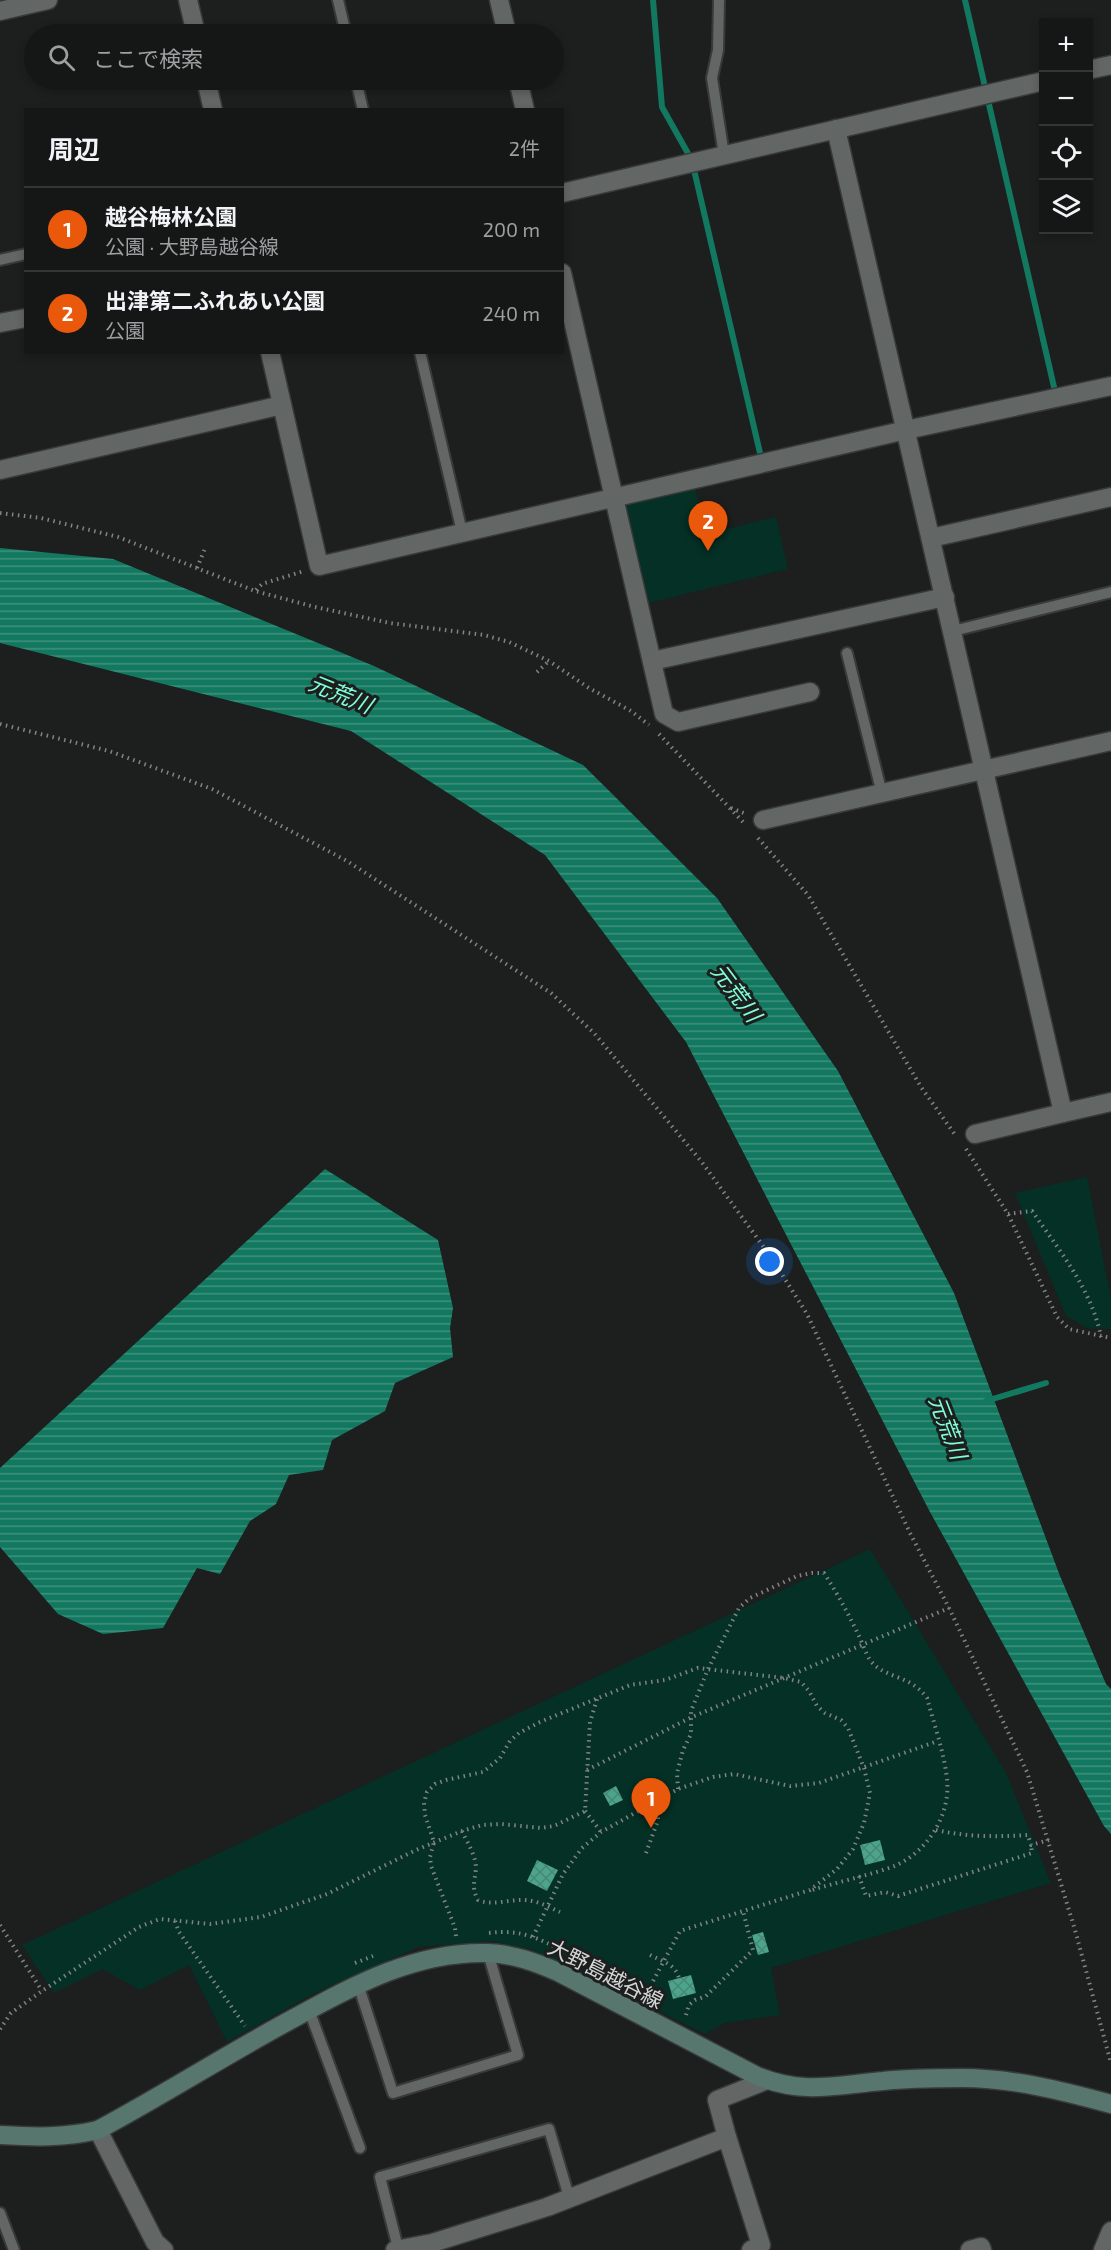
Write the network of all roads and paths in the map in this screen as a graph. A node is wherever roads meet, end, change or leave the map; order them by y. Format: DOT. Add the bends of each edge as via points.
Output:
graph roads {
  1 [pos="48,0"];
  2 [pos="188,0"];
  3 [pos="338,0"];
  4 [pos="499,0"];
  5 [pos="719,0"];
  6 [pos="0,11"];
  7 [pos="194,24"];
  8 [pos="344,24"];
  9 [pos="505,24"];
  10 [pos="1111,65"];
  11 [pos="1093,69"];
  12 [pos="1039,82"];
  13 [pos="208,90"];
  14 [pos="358,90"];
  15 [pos="520,90"];
  16 [pos="213,108"];
  17 [pos="363,108"];
  18 [pos="525,108"];
  19 [pos="836,129"];
  20 [pos="724,155"];
  21 [pos="564,193"];
  22 [pos="24,255"];
  23 [pos="0,261"];
  24 [pos="564,282"];
  25 [pos="24,318"];
  26 [pos="0,323"];
  27 [pos="270,354"];
  28 [pos="420,354"];
  29 [pos="1111,386"];
  30 [pos="282,405"];
  31 [pos="906,430"];
  32 [pos="0,470"];
  33 [pos="614,496"];
  34 [pos="1111,497"];
  35 [pos="0,513"];
  36 [pos="462,532"];
  37 [pos="931,538"];
  38 [pos="206,546"];
  39 [pos="319,566"];
  40 [pos="197,568"];
  41 [pos="255,591"];
  42 [pos="1111,592"];
  43 [pos="945,597"];
  44 [pos="953,632"];
  45 [pos="847,653"];
  46 [pos="549,661"];
  47 [pos="652,661"];
  48 [pos="537,672"];
  49 [pos="810,692"];
  50 [pos="0,724"];
  51 [pos="1111,741"];
  52 [pos="985,771"];
  53 [pos="882,794"];
  54 [pos="763,820"];
  55 [pos="1111,1102"];
  56 [pos="1064,1113"];
  57 [pos="975,1134"];
  58 [pos="1008,1214"];
  59 [pos="1101,1337"];
  60 [pos="1111,1338"];
  61 [pos="949,1608"];
  62 [pos="864,1644"];
  63 [pos="708,1669"];
  64 [pos="784,1677"];
  65 [pos="598,1698"];
  66 [pos="692,1717"];
  67 [pos="938,1741"];
  68 [pos="864,1768"];
  69 [pos="586,1770"];
  70 [pos="678,1789"];
  71 [pos="658,1800"];
  72 [pos="585,1812"];
  73 [pos="936,1830"];
  74 [pos="462,1831"];
  75 [pos="601,1832"];
  76 [pos="1049,1840"];
  77 [pos="434,1842"];
  78 [pos="1031,1845"];
  79 [pos="646,1853"];
  80 [pos="859,1876"];
  81 [pos="810,1890"];
  82 [pos="548,1906"];
  83 [pos="743,1911"];
  84 [pos="560,1912"];
  85 [pos="175,1920"];
  86 [pos="0,1925"];
  87 [pos="456,1936"];
  88 [pos="533,1937"];
  89 [pos="488,1953"];
  90 [pos="650,1955"];
  91 [pos="663,1961"];
  92 [pos="679,1978"];
  93 [pos="358,1984"];
  94 [pos="42,1991"];
  95 [pos="645,1996"];
  96 [pos="309,2010"];
  97 [pos="686,2015"];
  98 [pos="246,2026"];
  99 [pos="0,2029"];
  100 [pos="1111,2063"];
  101 [pos="767,2080"];
  102 [pos="1107,2106"];
  103 [pos="98,2130"];
  104 [pos="0,2135"];
  105 [pos="727,2137"];
  106 [pos="360,2148"];
  107 [pos="569,2197"];
  108 [pos="0,2213"];
  109 [pos="1111,2231"];
  110 [pos="433,2246"];
  111 [pos="396,2249"];
  112 [pos="14,2250"];
  113 [pos="164,2250"];
  114 [pos="751,2250"];
  115 [pos="970,2250"];
  116 [pos="982,2250"];
  117 [pos="1103,2250"];
  1 -- 6 [label="street"];
  2 -- 7 [label="street"];
  3 -- 8 [label="lane"];
  4 -- 9 [label="street"];
  5 -- 20 [label="lane" via="718,50 712,78"];
  10 -- 11 [label="street"];
  12 -- 19 [label="street"];
  13 -- 16 [label="street"];
  14 -- 17 [label="lane"];
  15 -- 18 [label="street"];
  19 -- 20 [label="street"];
  19 -- 31 [label="street"];
  20 -- 21 [label="street"];
  22 -- 23 [label="lane"];
  24 -- 33 [label="street"];
  25 -- 26 [label="street"];
  27 -- 30 [label="street"];
  28 -- 36 [label="lane"];
  29 -- 31 [label="street"];
  30 -- 32 [label="street"];
  30 -- 39 [label="street"];
  31 -- 33 [label="street"];
  31 -- 37 [label="street"];
  33 -- 36 [label="street"];
  33 -- 47 [label="street"];
  34 -- 37 [label="street"];
  35 -- 40 [label="path" via="41,518 118,537"];
  36 -- 39 [label="street"];
  37 -- 43 [label="street"];
  38 -- 40 [label="path"];
  39 -- 41 [label="path" via="262,584"];
  40 -- 41 [label="path"];
  41 -- 46 [label="path" via="390,623 484,635"];
  42 -- 44 [label="lane"];
  43 -- 44 [label="street"];
  43 -- 47 [label="street"];
  44 -- 52 [label="street"];
  45 -- 53 [label="lane"];
  46 -- 48 [label="path"];
  46 -- 58 [label="path" via="631,711 653,729 802,887 921,1087"];
  47 -- 49 [label="street" via="664,714 678,722"];
  50 -- 61 [label="path" via="109,751 212,789 348,861 551,993 585,1025 701,1161 771,1257 801,1304"];
  51 -- 52 [label="street"];
  52 -- 53 [label="street"];
  52 -- 56 [label="street"];
  53 -- 54 [label="street"];
  55 -- 56 [label="street"];
  56 -- 57 [label="street"];
  58 -- 59 [label="path" via="1057,1317 1069,1329"];
  58 -- 59 [label="path" via="1032,1211 1070,1265 1098,1318"];
  59 -- 60 [label="path"];
  61 -- 62 [label="path"];
  61 -- 76 [label="path" via="1027,1772"];
  62 -- 63 [label="path" via="824,1573 812,1573 750,1598 739,1608"];
  62 -- 64 [label="path"];
  62 -- 67 [label="path" via="881,1671 908,1680 921,1690 927,1698"];
  63 -- 64 [label="path"];
  63 -- 65 [label="path" via="630,1685"];
  63 -- 66 [label="path"];
  64 -- 66 [label="path"];
  64 -- 68 [label="path" via="801,1682 817,1706 841,1720"];
  65 -- 69 [label="path" via="590,1722"];
  65 -- 77 [label="path" via="519,1733 483,1772 435,1784 424,1803"];
  66 -- 69 [label="path"];
  66 -- 70 [label="path" via="691,1734 677,1773"];
  67 -- 68 [label="path"];
  67 -- 73 [label="path" via="947,1780 945,1810"];
  68 -- 70 [label="path" via="819,1783 790,1786 734,1774"];
  68 -- 81 [label="path" via="870,1793 853,1849 837,1869"];
  69 -- 72 [label="path"];
  70 -- 71 [label="path"];
  71 -- 75 [label="path"];
  71 -- 79 [label="path" via="658,1820"];
  72 -- 74 [label="path" via="567,1822 541,1828 501,1824"];
  72 -- 75 [label="path"];
  73 -- 78 [label="path" via="975,1837 1028,1835"];
  73 -- 80 [label="path" via="920,1848 894,1866"];
  74 -- 77 [label="path"];
  74 -- 82 [label="path" via="474,1858 473,1891 478,1900 486,1904 531,1900"];
  75 -- 82 [label="path" via="582,1848 563,1874"];
  76 -- 78 [label="path"];
  76 -- 100 [label="path"];
  77 -- 85 [label="path" via="292,1908 226,1923"];
  77 -- 87 [label="path" via="431,1866"];
  78 -- 80 [label="path" via="1032,1853 898,1896 885,1892 866,1896"];
  80 -- 81 [label="path"];
  81 -- 83 [label="path"];
  82 -- 84 [label="path"];
  82 -- 88 [label="path"];
  83 -- 91 [label="path" via="680,1931"];
  83 -- 97 [label="path" via="753,1950 706,1996 689,2005"];
  85 -- 94 [label="path" via="159,1919 140,1927"];
  85 -- 98 [label="path" via="179,1932"];
  86 -- 94 [label="path"];
  89 -- 93 [label="main road, 大野島越谷線" via="439,1957 397,1967"];
  89 -- 93 [label="lane" via="518,2055 393,2093"];
  89 -- 101 [label="main road, 大野島越谷線" via="525,1958 558,1972"];
  90 -- 91 [label="path"];
  91 -- 92 [label="path" via="677,1971"];
  91 -- 95 [label="path"];
  93 -- 96 [label="main road, 大野島越谷線"];
  94 -- 99 [label="path" via="11,2013"];
  96 -- 103 [label="main road, 大野島越谷線"];
  96 -- 106 [label="lane"];
  101 -- 102 [label="main road, 大野島越谷線" via="798,2088 883,2080 999,2080 1066,2092"];
  101 -- 105 [label="street" via="717,2100"];
  103 -- 104 [label="main road, 大野島越谷線" via="47,2138"];
  103 -- 113 [label="street" via="155,2242"];
  105 -- 107 [label="street"];
  105 -- 114 [label="street" via="761,2245"];
  107 -- 110 [label="street"];
  107 -- 111 [label="lane" via="549,2129 380,2177"];
  108 -- 112 [label="lane"];
  109 -- 117 [label="street"];
  110 -- 111 [label="street"];
  115 -- 116 [label="street"];
}
